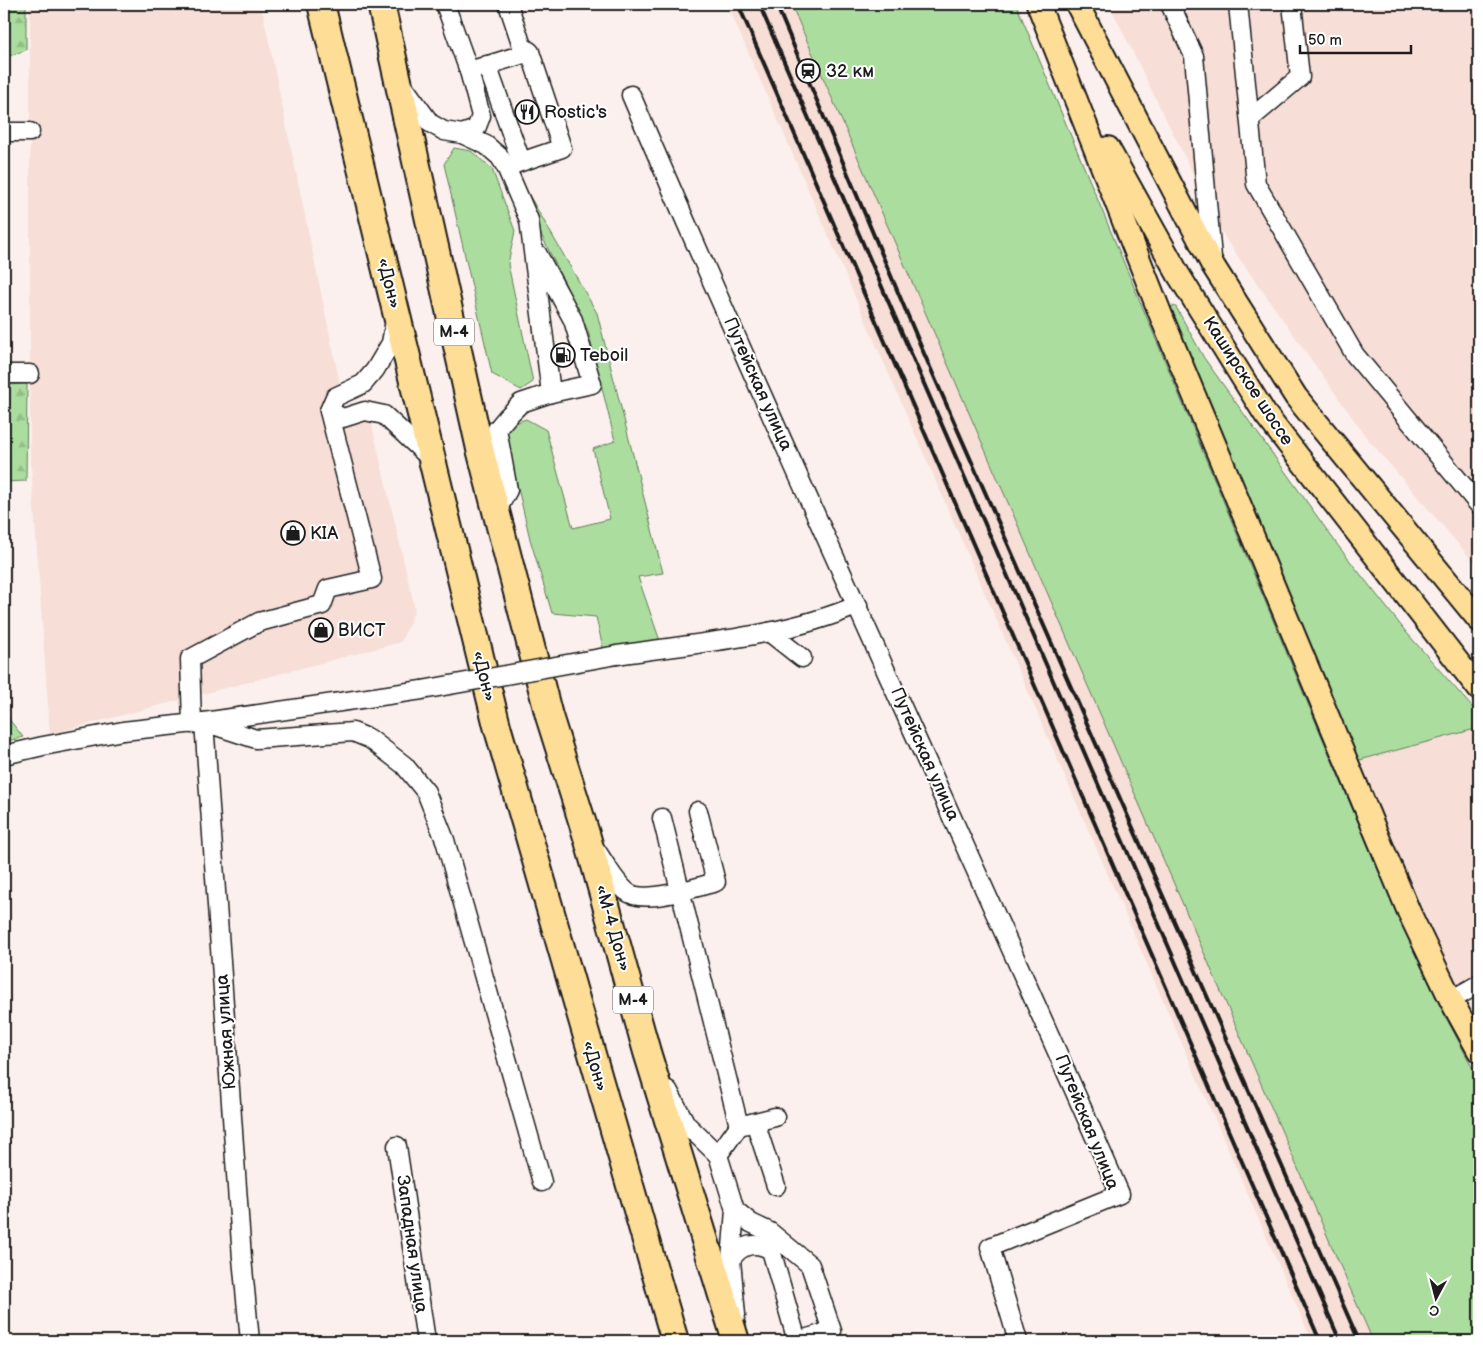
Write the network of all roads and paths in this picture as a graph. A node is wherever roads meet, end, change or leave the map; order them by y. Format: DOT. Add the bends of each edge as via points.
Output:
graph roads {
  1 [pos="321,4"];
  2 [pos="382,4"];
  3 [pos="445,4"];
  4 [pos="508,4"];
  5 [pos="1038,4"];
  6 [pos="1077,4"];
  7 [pos="1170,4"];
  8 [pos="1238,4"];
  9 [pos="1292,4"];
  10 [pos="530,52"];
  11 [pos="487,66"];
  12 [pos="469,71"];
  13 [pos="1067,75"];
  14 [pos="398,79"];
  15 [pos="631,95"];
  16 [pos="1250,119"];
  17 [pos="4,132"];
  18 [pos="30,132"];
  19 [pos="462,134"];
  20 [pos="514,164"];
  21 [pos="532,244"];
  22 [pos="1212,264"];
  23 [pos="396,314"];
  24 [pos="4,374"];
  25 [pos="30,374"];
  26 [pos="551,393"];
  27 [pos="329,411"];
  28 [pos="432,460"];
  29 [pos="1479,505"];
  30 [pos="496,512"];
  31 [pos="858,605"];
  32 [pos="1479,620"];
  33 [pos="769,632"];
  34 [pos="802,658"];
  35 [pos="1479,689"];
  36 [pos="198,723"];
  37 [pos="4,755"];
  38 [pos="698,811"];
  39 [pos="662,818"];
  40 [pos="587,837"];
  41 [pos="681,891"];
  42 [pos="1479,984"];
  43 [pos="1450,1000"];
  44 [pos="1479,1051"];
  45 [pos="647,1052"];
  46 [pos="775,1117"];
  47 [pos="747,1124"];
  48 [pos="397,1146"];
  49 [pos="718,1155"];
  50 [pos="542,1182"];
  51 [pos="776,1186"];
  52 [pos="735,1210"];
  53 [pos="731,1260"];
  54 [pos="250,1341"];
  55 [pos="426,1341"];
  56 [pos="675,1341"];
  57 [pos="737,1341"];
  58 [pos="1018,1341"];
  1 -- 23 [label="highway, «Дон»"];
  2 -- 14 [label="highway, М-4"];
  3 -- 12 [label="street"];
  4 -- 10 [label="street" via="522,46"];
  5 -- 13 [label="main road"];
  6 -- 22 [label="main road, Каширское шоссе"];
  7 -- 22 [label="street" via="1194,56"];
  8 -- 16 [label="street"];
  9 -- 16 [label="street" via="1300,77"];
  10 -- 11 [label="street"];
  10 -- 20 [label="street" via="562,148"];
  11 -- 12 [label="street"];
  11 -- 20 [label="street"];
  12 -- 19 [label="street" via="481,116 476,129"];
  13 -- 35 [label="main road, Каширское шоссе" via="1178,274 1265,414"];
  13 -- 43 [label="main road" via="1164,323 1409,912"];
  14 -- 19 [label="street" via="430,123 444,131"];
  14 -- 30 [label="highway, М-4"];
  15 -- 31 [label="street, Путейская улица"];
  16 -- 29 [label="street" via="1256,184 1354,355"];
  17 -- 18 [label="street"];
  19 -- 20 [label="street"];
  20 -- 21 [label="street"];
  21 -- 26 [label="street"];
  21 -- 26 [label="street" via="573,320 592,384"];
  22 -- 32 [label="main road, Каширское шоссе" via="1296,397"];
  23 -- 27 [label="street" via="391,343 376,370 363,384 335,396"];
  23 -- 28 [label="highway, «Дон»"];
  24 -- 25 [label="street"];
  26 -- 30 [label="street" via="521,402 497,429 508,490"];
  27 -- 28 [label="street" via="343,418 365,411 384,415"];
  27 -- 36 [label="street, Южная улица" via="372,579 328,589 322,605 259,622 190,659"];
  28 -- 56 [label="highway, «Дон»" via="496,726"];
  30 -- 40 [label="highway, «М-4 Дон» / М-4" via="549,716"];
  31 -- 33 [label="street"];
  31 -- 58 [label="street, Путейская улица" via="1120,1194 990,1246"];
  33 -- 34 [label="street"];
  33 -- 36 [label="street, bridge" via="422,690"];
  36 -- 37 [label="street" via="124,731"];
  36 -- 50 [label="street" via="256,740 353,732 370,739 404,765 426,792 446,840"];
  36 -- 54 [label="street, Южная улица"];
  38 -- 41 [label="street" via="716,882"];
  39 -- 41 [label="street"];
  40 -- 41 [label="street" via="626,892 645,897"];
  40 -- 45 [label="highway, «М-4 Дон» / М-4"];
  41 -- 47 [label="street"];
  42 -- 43 [label="street"];
  43 -- 44 [label="main road"];
  45 -- 49 [label="street" via="686,1124"];
  45 -- 57 [label="highway, «М-4 Дон» / М-4"];
  46 -- 47 [label="street"];
  47 -- 49 [label="street"];
  47 -- 51 [label="street"];
  48 -- 55 [label="street, Западная улица"];
  49 -- 52 [label="street"];
  52 -- 53 [label="street"];
  52 -- 53 [label="street" via="751,1224 770,1232 810,1265 832,1331 797,1341 771,1250 752,1244 735,1253"];
  53 -- 57 [label="street"];
}
